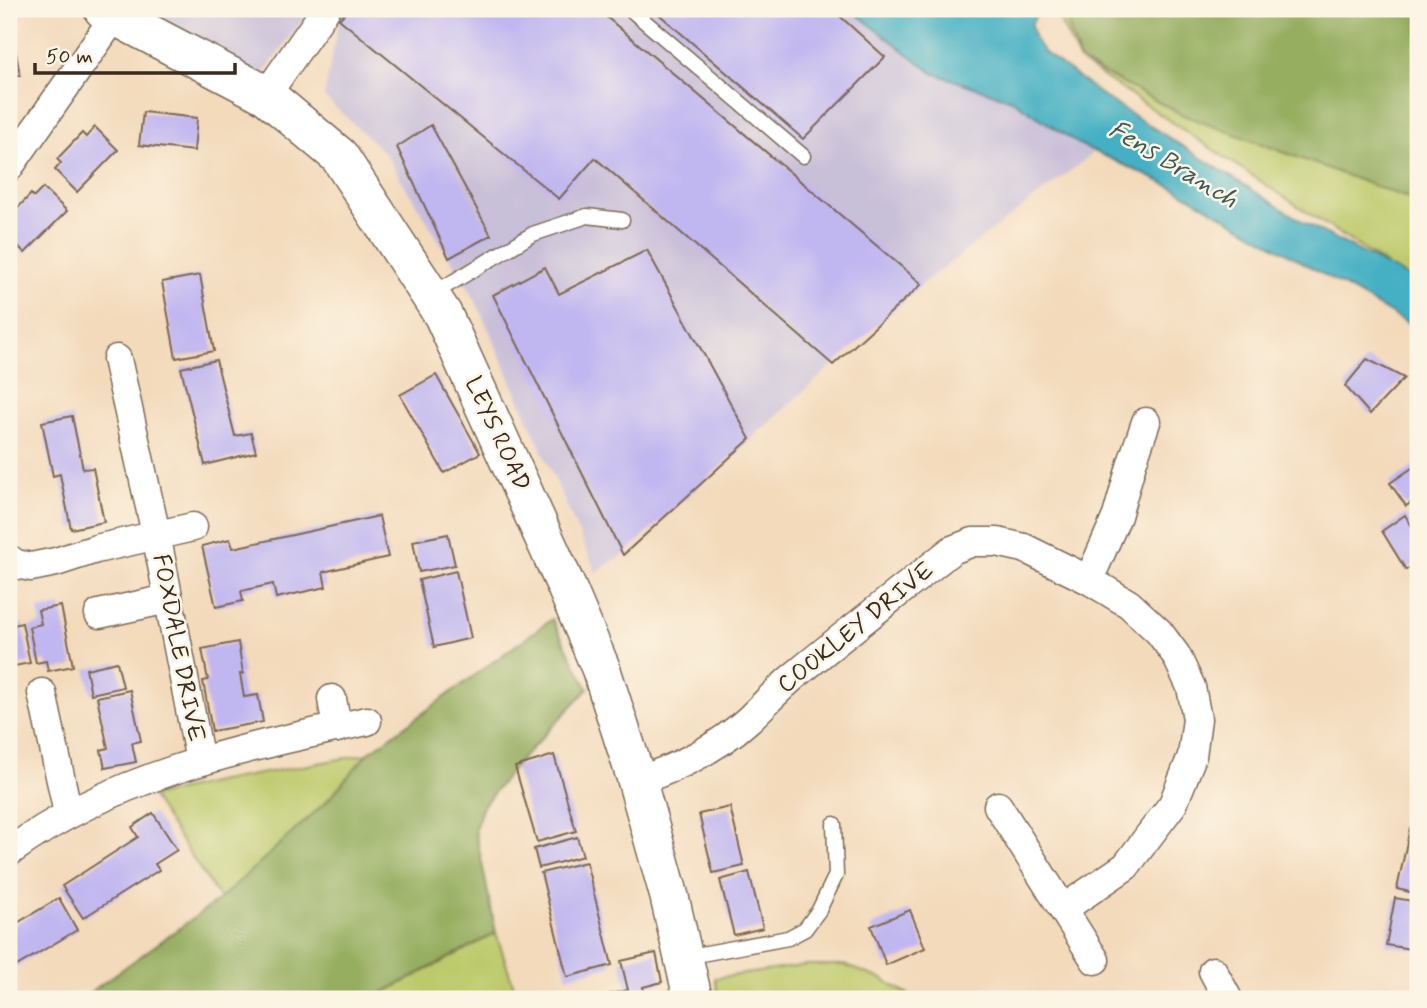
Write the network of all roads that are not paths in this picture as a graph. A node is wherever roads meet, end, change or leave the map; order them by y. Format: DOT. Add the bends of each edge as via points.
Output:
graph roads {
  1 [pos="326,9"];
  2 [pos="630,9"];
  3 [pos="109,13"];
  4 [pos="266,95"];
  5 [pos="803,156"];
  6 [pos="9,166"];
  7 [pos="622,220"];
  8 [pos="430,295"];
  9 [pos="117,359"];
  10 [pos="1146,422"];
  11 [pos="193,527"];
  12 [pos="156,534"];
  13 [pos="9,559"];
  14 [pos="1089,580"];
  15 [pos="168,599"];
  16 [pos="99,614"];
  17 [pos="42,693"];
  18 [pos="332,699"];
  19 [pos="367,721"];
  20 [pos="337,728"];
  21 [pos="200,761"];
  22 [pos="637,781"];
  23 [pos="998,806"];
  24 [pos="68,813"];
  25 [pos="834,824"];
  26 [pos="10,845"];
  27 [pos="1063,909"];
  28 [pos="683,957"];
  29 [pos="1095,960"];
  30 [pos="1213,971"];
  31 [pos="693,999"];
  32 [pos="1228,999"];
  1 -- 4 [label="street"];
  2 -- 5 [label="lane"];
  3 -- 4 [label="main road, LEYS ROAD"];
  3 -- 6 [label="street"];
  4 -- 8 [label="main road, LEYS ROAD" via="339,156"];
  7 -- 8 [label="lane" via="587,216 533,234"];
  8 -- 22 [label="main road, LEYS ROAD" via="443,315 601,669"];
  9 -- 12 [label="street, FOXDALE DRIVE"];
  10 -- 14 [label="street" via="1117,516"];
  11 -- 12 [label="street, FOXDALE DRIVE"];
  12 -- 13 [label="street, FOXDALE DRIVE" via="32,567"];
  12 -- 15 [label="street, FOXDALE DRIVE"];
  14 -- 22 [label="street, COOKLEY DRIVE" via="1024,548 997,542 973,542 952,550 711,748 669,771"];
  14 -- 27 [label="street, COOKLEY DRIVE" via="1129,604 1159,632 1191,687 1197,719 1192,756 1173,804 1126,866"];
  15 -- 16 [label="street"];
  15 -- 21 [label="street, FOXDALE DRIVE"];
  17 -- 24 [label="street"];
  18 -- 20 [label="street"];
  19 -- 20 [label="street, FOXDALE DRIVE"];
  20 -- 21 [label="street, FOXDALE DRIVE"];
  21 -- 24 [label="street, FOXDALE DRIVE" via="113,791"];
  22 -- 28 [label="main road, LEYS ROAD"];
  23 -- 27 [label="street"];
  24 -- 26 [label="street, FOXDALE DRIVE"];
  25 -- 28 [label="lane" via="836,875 804,929 788,938"];
  27 -- 29 [label="street"];
  28 -- 31 [label="main road, LEYS ROAD"];
  30 -- 32 [label="street"];
}
